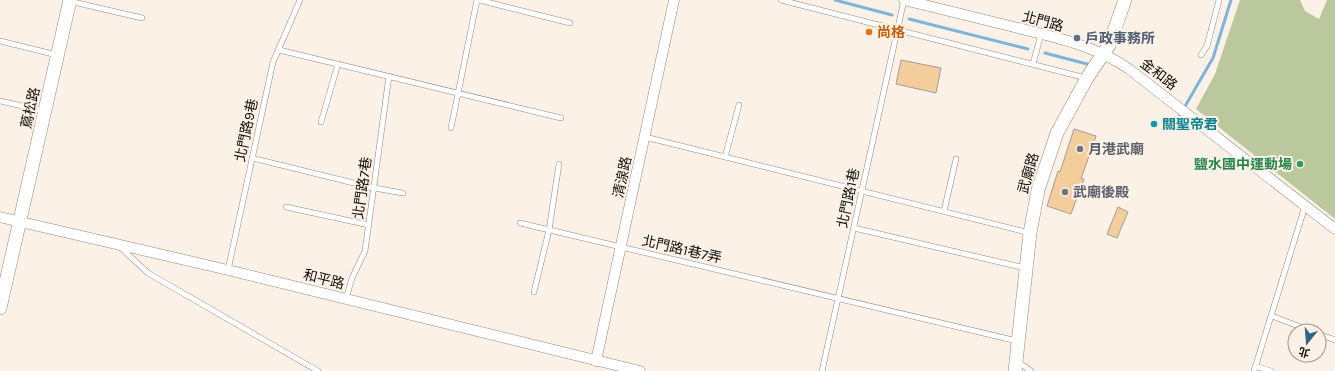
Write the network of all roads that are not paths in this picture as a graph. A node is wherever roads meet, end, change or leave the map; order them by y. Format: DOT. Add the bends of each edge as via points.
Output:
graph roads {
  1 [pos="68,0"];
  2 [pos="300,0"];
  3 [pos="478,0"];
  4 [pos="674,0"];
  5 [pos="781,0"];
  6 [pos="1125,0"];
  7 [pos="1219,0"];
  8 [pos="909,1"];
  9 [pos="142,18"];
  10 [pos="570,23"];
  11 [pos="898,29"];
  12 [pos="1041,34"];
  13 [pos="0,41"];
  14 [pos="279,50"];
  15 [pos="1105,54"];
  16 [pos="58,55"];
  17 [pos="1201,55"];
  18 [pos="338,64"];
  19 [pos="1034,64"];
  20 [pos="389,76"];
  21 [pos="1087,78"];
  22 [pos="458,93"];
  23 [pos="0,102"];
  24 [pos="739,105"];
  25 [pos="45,112"];
  26 [pos="561,118"];
  27 [pos="321,122"];
  28 [pos="451,128"];
  29 [pos="645,136"];
  30 [pos="725,157"];
  31 [pos="252,158"];
  32 [pos="956,160"];
  33 [pos="560,164"];
  34 [pos="374,188"];
  35 [pos="862,191"];
  36 [pos="402,193"];
  37 [pos="1305,206"];
  38 [pos="286,207"];
  39 [pos="944,212"];
  40 [pos="0,217"];
  41 [pos="19,222"];
  42 [pos="520,223"];
  43 [pos="369,225"];
  44 [pos="854,228"];
  45 [pos="1335,228"];
  46 [pos="549,230"];
  47 [pos="1030,233"];
  48 [pos="118,245"];
  49 [pos="621,247"];
  50 [pos="1025,268"];
  51 [pos="228,270"];
  52 [pos="534,292"];
  53 [pos="838,298"];
  54 [pos="346,299"];
  55 [pos="0,308"];
  56 [pos="1272,316"];
  57 [pos="1290,323"];
  58 [pos="1018,341"];
  59 [pos="596,360"];
  60 [pos="1016,366"];
  61 [pos="1255,369"];
  62 [pos="318,371"];
  63 [pos="640,371"];
  64 [pos="822,371"];
  65 [pos="1031,371"];
  66 [pos="1271,371"];
  1 -- 9 [label="lane"];
  1 -- 16 [label="street, 蔦松路"];
  2 -- 14 [label="lane, 北門路9巷"];
  3 -- 10 [label="lane"];
  3 -- 22 [label="lane"];
  4 -- 29 [label="street, 清湶路"];
  5 -- 11 [label="lane"];
  6 -- 15 [label="street, 武廟路"];
  7 -- 17 [label="lane" via="1207,46"];
  8 -- 11 [label="lane, 北門路1巷"];
  8 -- 12 [label="street, 北門路"];
  11 -- 19 [label="lane"];
  11 -- 35 [label="lane, 北門路1巷"];
  12 -- 15 [label="street, 北門路"];
  12 -- 19 [label="lane"];
  13 -- 16 [label="lane"];
  14 -- 18 [label="lane"];
  14 -- 31 [label="lane, 北門路9巷" via="273,62"];
  15 -- 21 [label="street, 武廟路"];
  15 -- 37 [label="street, 金和路" via="1129,69"];
  16 -- 25 [label="street, 蔦松路"];
  18 -- 20 [label="lane"];
  18 -- 27 [label="lane"];
  19 -- 21 [label="lane"];
  20 -- 22 [label="lane"];
  20 -- 34 [label="lane, 北門路7巷"];
  21 -- 47 [label="street, 武廟路" via="1056,133 1038,190"];
  22 -- 26 [label="lane"];
  22 -- 28 [label="lane"];
  23 -- 25 [label="lane"];
  24 -- 30 [label="lane"];
  25 -- 41 [label="street, 蔦松路"];
  29 -- 30 [label="lane"];
  29 -- 49 [label="street, 清湶路"];
  30 -- 35 [label="lane"];
  31 -- 34 [label="lane"];
  31 -- 51 [label="lane, 北門路9巷"];
  32 -- 39 [label="lane"];
  33 -- 46 [label="lane"];
  34 -- 36 [label="lane"];
  34 -- 43 [label="lane, 北門路7巷"];
  35 -- 39 [label="lane"];
  35 -- 44 [label="lane, 北門路1巷"];
  37 -- 45 [label="street"];
  37 -- 56 [label="lane"];
  38 -- 43 [label="lane"];
  39 -- 47 [label="lane"];
  40 -- 41 [label="street, 和平路"];
  41 -- 48 [label="street, 和平路"];
  41 -- 55 [label="street, 蔦松路"];
  42 -- 46 [label="lane, 北門路1巷7弄"];
  43 -- 54 [label="lane, 北門路7巷" via="365,251 352,278"];
  44 -- 50 [label="lane"];
  44 -- 53 [label="lane, 北門路1巷"];
  46 -- 49 [label="lane, 北門路1巷7弄"];
  46 -- 52 [label="lane"];
  47 -- 50 [label="street, 武廟路"];
  48 -- 51 [label="street, 和平路"];
  48 -- 62 [label="lane" via="148,273"];
  49 -- 53 [label="lane, 北門路1巷7弄"];
  49 -- 59 [label="street, 清湶路"];
  50 -- 58 [label="street, 武廟路"];
  51 -- 54 [label="street, 和平路"];
  53 -- 58 [label="lane, 北門路1巷7弄"];
  53 -- 64 [label="lane, 北門路1巷"];
  54 -- 59 [label="street, 和平路"];
  56 -- 57 [label="lane"];
  56 -- 61 [label="lane"];
  58 -- 60 [label="street, 武廟路"];
  59 -- 63 [label="street, 和平路"];
  60 -- 65 [label="lane"];
  61 -- 66 [label="lane"];
}
